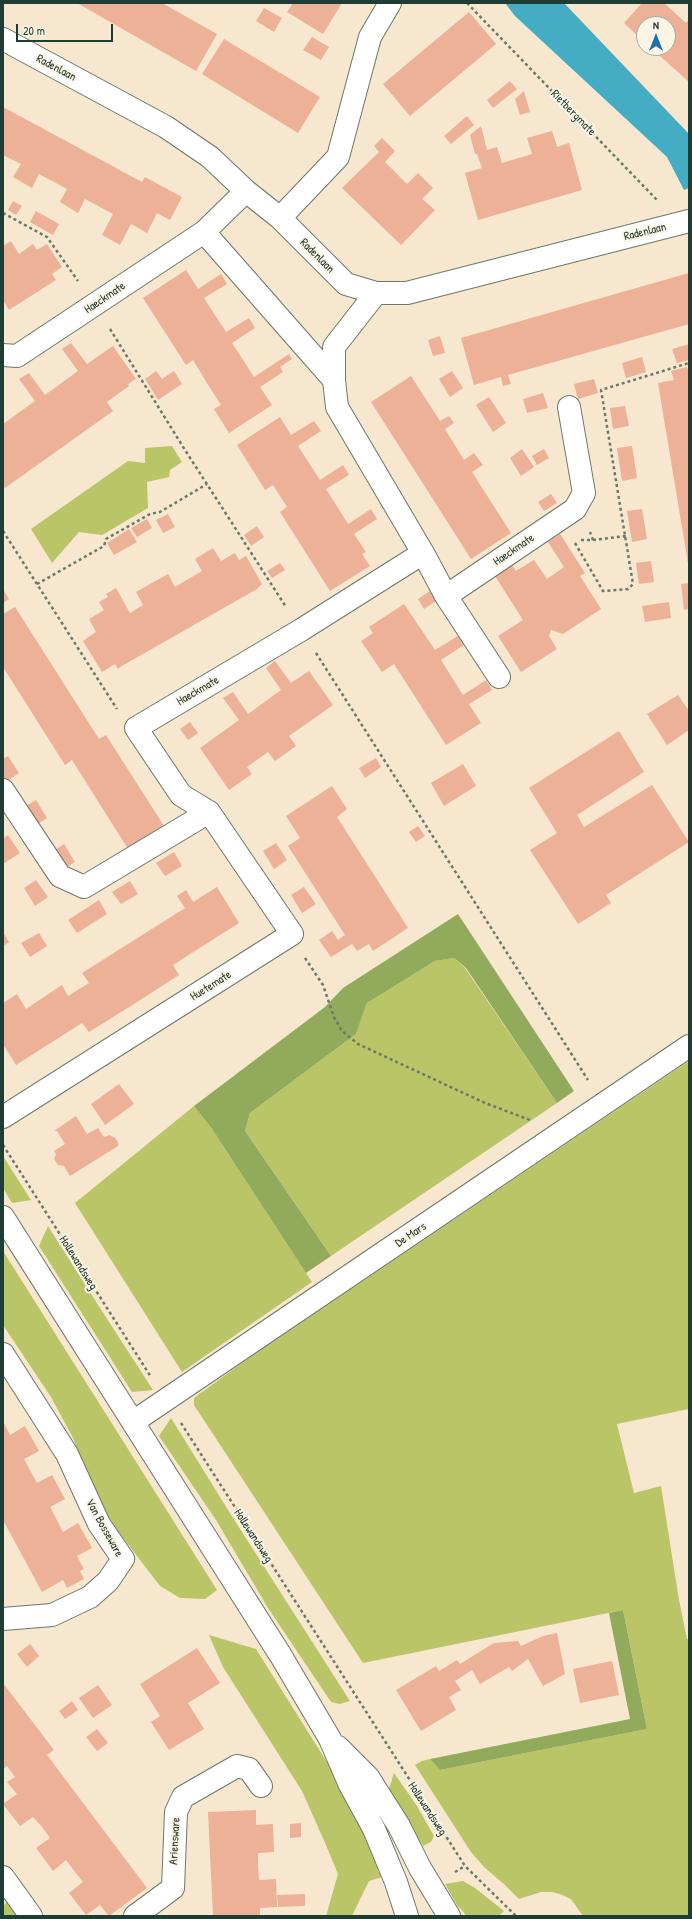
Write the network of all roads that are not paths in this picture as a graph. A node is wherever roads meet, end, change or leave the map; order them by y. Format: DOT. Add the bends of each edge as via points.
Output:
graph roads {
  1 [pos="390,3"];
  2 [pos="3,39"];
  3 [pos="246,191"];
  4 [pos="280,218"];
  5 [pos="684,222"];
  6 [pos="204,232"];
  7 [pos="376,294"];
  8 [pos="3,354"];
  9 [pos="334,380"];
  10 [pos="569,407"];
  11 [pos="423,553"];
  12 [pos="446,596"];
  13 [pos="499,677"];
  14 [pos="3,790"];
  15 [pos="209,812"];
  16 [pos="689,1046"];
  17 [pos="3,1117"];
  18 [pos="3,1217"];
  19 [pos="3,1354"];
  20 [pos="133,1422"];
  21 [pos="3,1619"];
  22 [pos="330,1740"];
  23 [pos="261,1786"];
  24 [pos="3,1877"];
  25 [pos="31,1916"];
  26 [pos="135,1916"];
  27 [pos="407,1916"];
  28 [pos="449,1916"];
  1 -- 4 [label="street" via="370,37 338,157"];
  2 -- 3 [label="street, Radenlaan" via="166,127 210,157"];
  3 -- 4 [label="street, Radenlaan"];
  3 -- 6 [label="street, Haeckmate"];
  4 -- 7 [label="street, Radenlaan" via="346,284"];
  5 -- 7 [label="street, Radenlaan" via="406,294"];
  6 -- 8 [label="street, Haeckmate" via="17,356"];
  6 -- 9 [label="street"];
  7 -- 9 [label="street" via="334,348"];
  9 -- 11 [label="street" via="337,407"];
  10 -- 12 [label="street, Haeckmate" via="584,493 575,509"];
  11 -- 12 [label="street"];
  11 -- 15 [label="street, Haeckmate" via="301,630 136,728 181,796"];
  12 -- 13 [label="street"];
  14 -- 15 [label="street" via="60,876 84,887"];
  15 -- 17 [label="street, Huetemate" via="292,934"];
  16 -- 20 [label="street, De Mars"];
  18 -- 20 [label="street"];
  19 -- 21 [label="street, Van Bosseware" via="67,1454 99,1524 123,1559 108,1581 90,1597 52,1615"];
  20 -- 22 [label="street" via="281,1656"];
  22 -- 27 [label="street" via="350,1785 374,1829"];
  22 -- 28 [label="street" via="368,1777 399,1826 420,1868"];
  23 -- 26 [label="street, Ariensware" via="249,1769 237,1766 183,1797 176,1812 173,1888"];
  24 -- 25 [label="street"];
}
